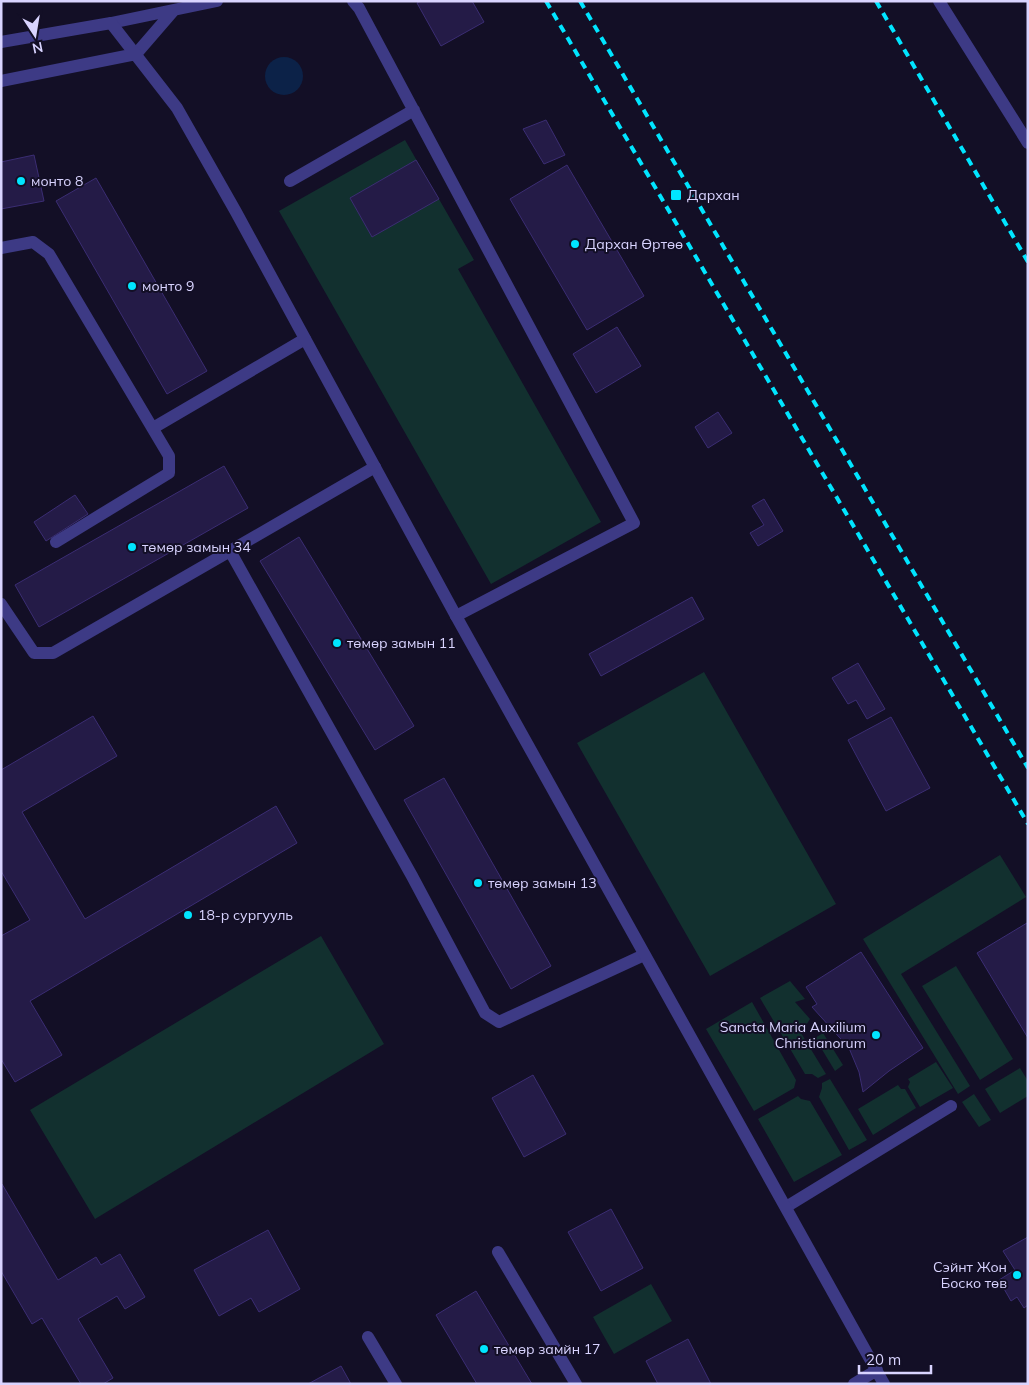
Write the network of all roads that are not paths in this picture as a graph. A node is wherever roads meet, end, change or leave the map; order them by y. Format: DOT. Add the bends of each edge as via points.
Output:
graph roads {
  1 [pos="217,1"];
  2 [pos="353,1"];
  3 [pos="939,1"];
  4 [pos="174,10"];
  5 [pos="111,23"];
  6 [pos="1,42"];
  7 [pos="136,54"];
  8 [pos="1,81"];
  9 [pos="414,110"];
  10 [pos="1028,143"];
  11 [pos="290,181"];
  12 [pos="1,248"];
  13 [pos="305,339"];
  14 [pos="153,428"];
  15 [pos="375,467"];
  16 [pos="56,542"];
  17 [pos="230,551"];
  18 [pos="1,604"];
  19 [pos="456,616"];
  20 [pos="644,955"];
  21 [pos="951,1106"];
  22 [pos="786,1207"];
  23 [pos="498,1252"];
  24 [pos="368,1337"];
  25 [pos="877,1370"];
  26 [pos="396,1384"];
  27 [pos="576,1384"];
  28 [pos="854,1384"];
  29 [pos="884,1384"];
  1 -- 4 [label="street"];
  2 -- 9 [label="street"];
  3 -- 10 [label="street"];
  4 -- 5 [label="street"];
  4 -- 7 [label="street"];
  5 -- 6 [label="street"];
  5 -- 7 [label="street"];
  7 -- 8 [label="street"];
  7 -- 13 [label="street" via="177,108"];
  9 -- 11 [label="street"];
  9 -- 19 [label="street" via="634,523"];
  12 -- 14 [label="street" via="33,242 49,254"];
  13 -- 14 [label="street"];
  13 -- 15 [label="street"];
  14 -- 16 [label="street" via="170,456 168,473"];
  15 -- 17 [label="street"];
  15 -- 19 [label="street"];
  17 -- 18 [label="street" via="53,653 34,653"];
  17 -- 20 [label="street" via="485,1013 499,1022"];
  19 -- 20 [label="street"];
  20 -- 22 [label="street"];
  21 -- 22 [label="street"];
  22 -- 25 [label="street"];
  23 -- 27 [label="street"];
  24 -- 26 [label="street"];
  25 -- 28 [label="street"];
  25 -- 29 [label="street"];
}
